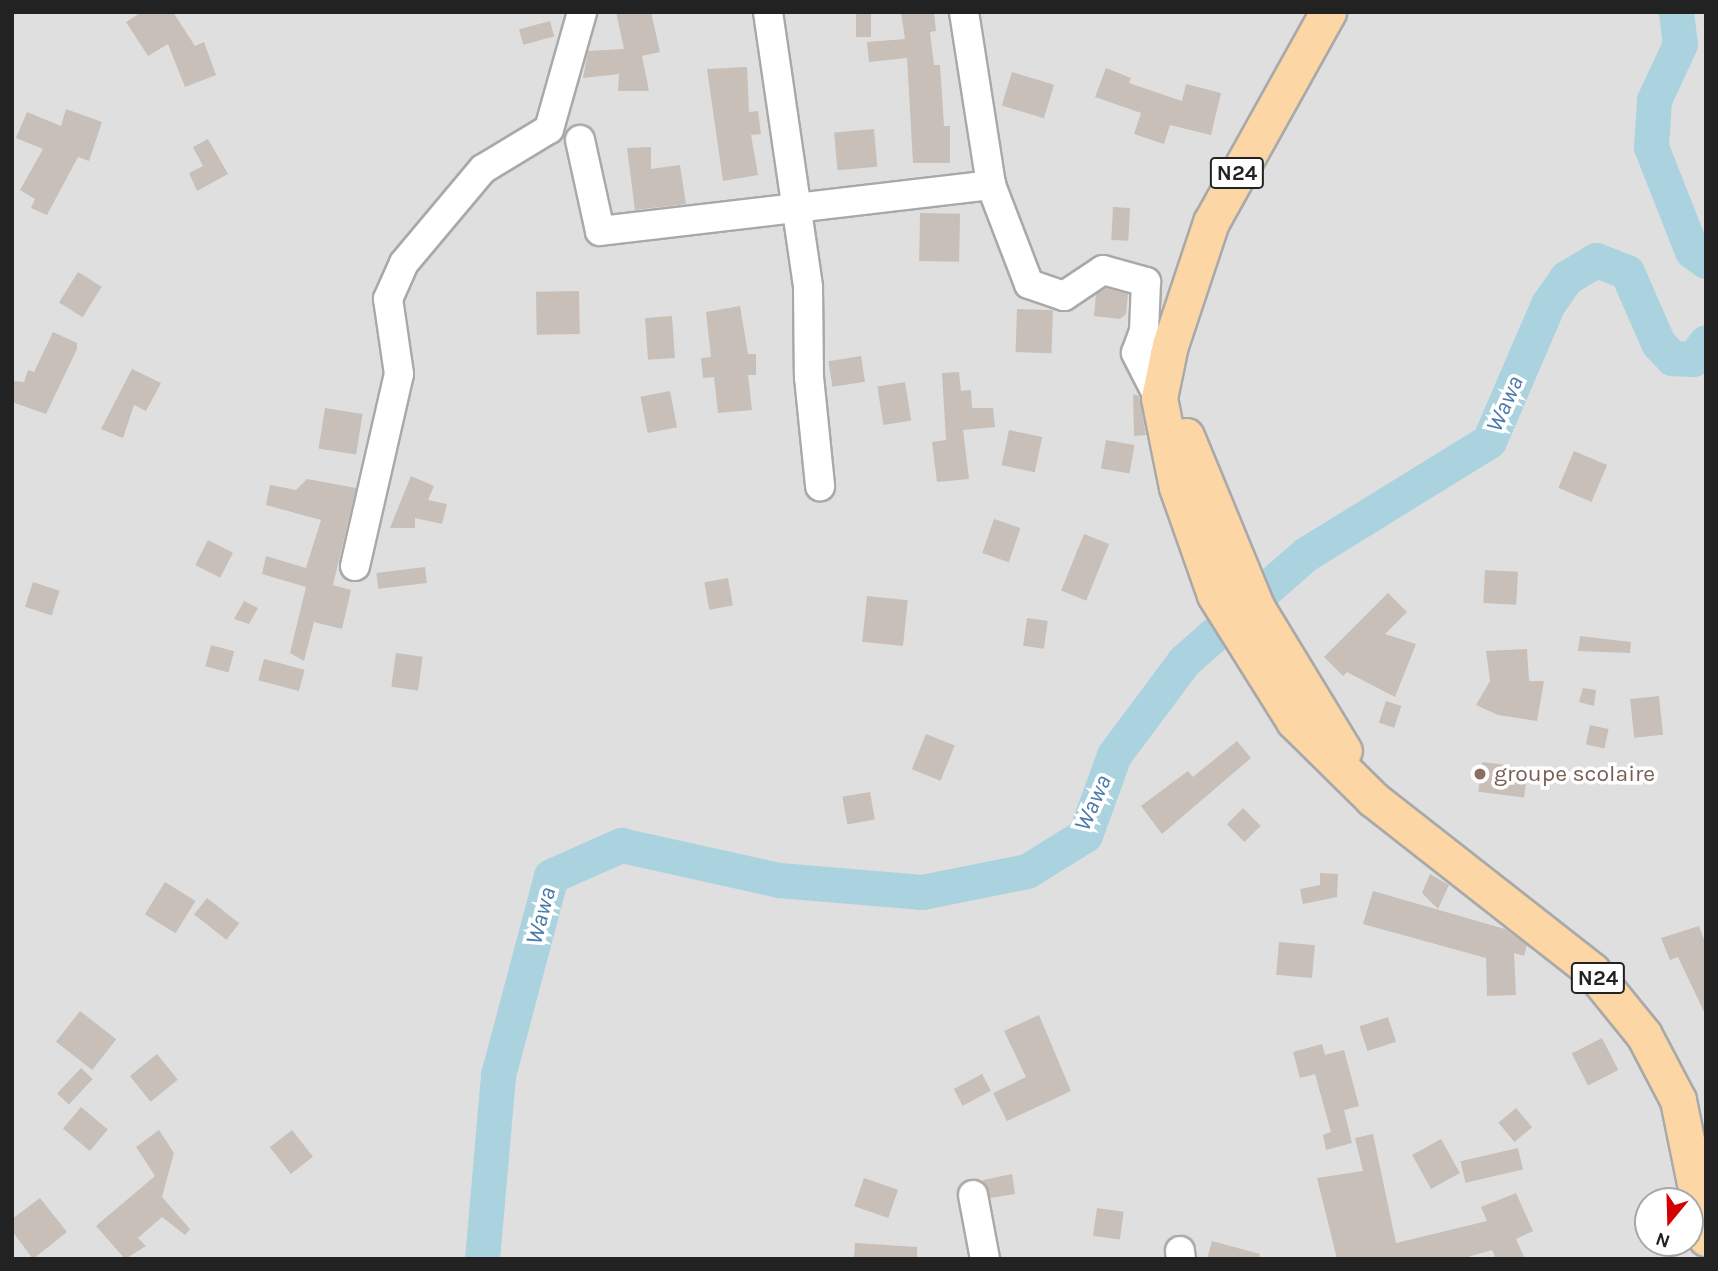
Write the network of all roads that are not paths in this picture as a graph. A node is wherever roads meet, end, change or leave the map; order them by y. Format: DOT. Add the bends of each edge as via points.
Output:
graph roads {
  1 [pos="582,12"];
  2 [pos="768,12"];
  3 [pos="964,12"];
  4 [pos="1328,12"];
  5 [pos="580,140"];
  6 [pos="991,185"];
  7 [pos="799,208"];
  8 [pos="1170,345"];
  9 [pos="1159,398"];
  10 [pos="820,486"];
  11 [pos="355,566"];
  12 [pos="1228,585"];
  13 [pos="973,1195"];
  14 [pos="1706,1238"];
  15 [pos="985,1259"];
  1 -- 11 [label="street" via="549,129 483,169 404,263 388,299 399,374"];
  2 -- 7 [label="street"];
  3 -- 6 [label="street"];
  4 -- 8 [label="main road, N24" via="1211,222"];
  5 -- 7 [label="street" via="600,231"];
  6 -- 7 [label="street"];
  6 -- 9 [label="street" via="1029,284 1064,296 1103,270 1146,282 1144,331 1136,353"];
  7 -- 10 [label="street"];
  8 -- 9 [label="main road, N24"];
  8 -- 12 [label="main road, N24" via="1189,451"];
  9 -- 12 [label="main road, N24" via="1177,487"];
  12 -- 14 [label="main road, N24" via="1294,720 1373,799 1592,971 1644,1035 1678,1100"];
  13 -- 15 [label="street"];
}
